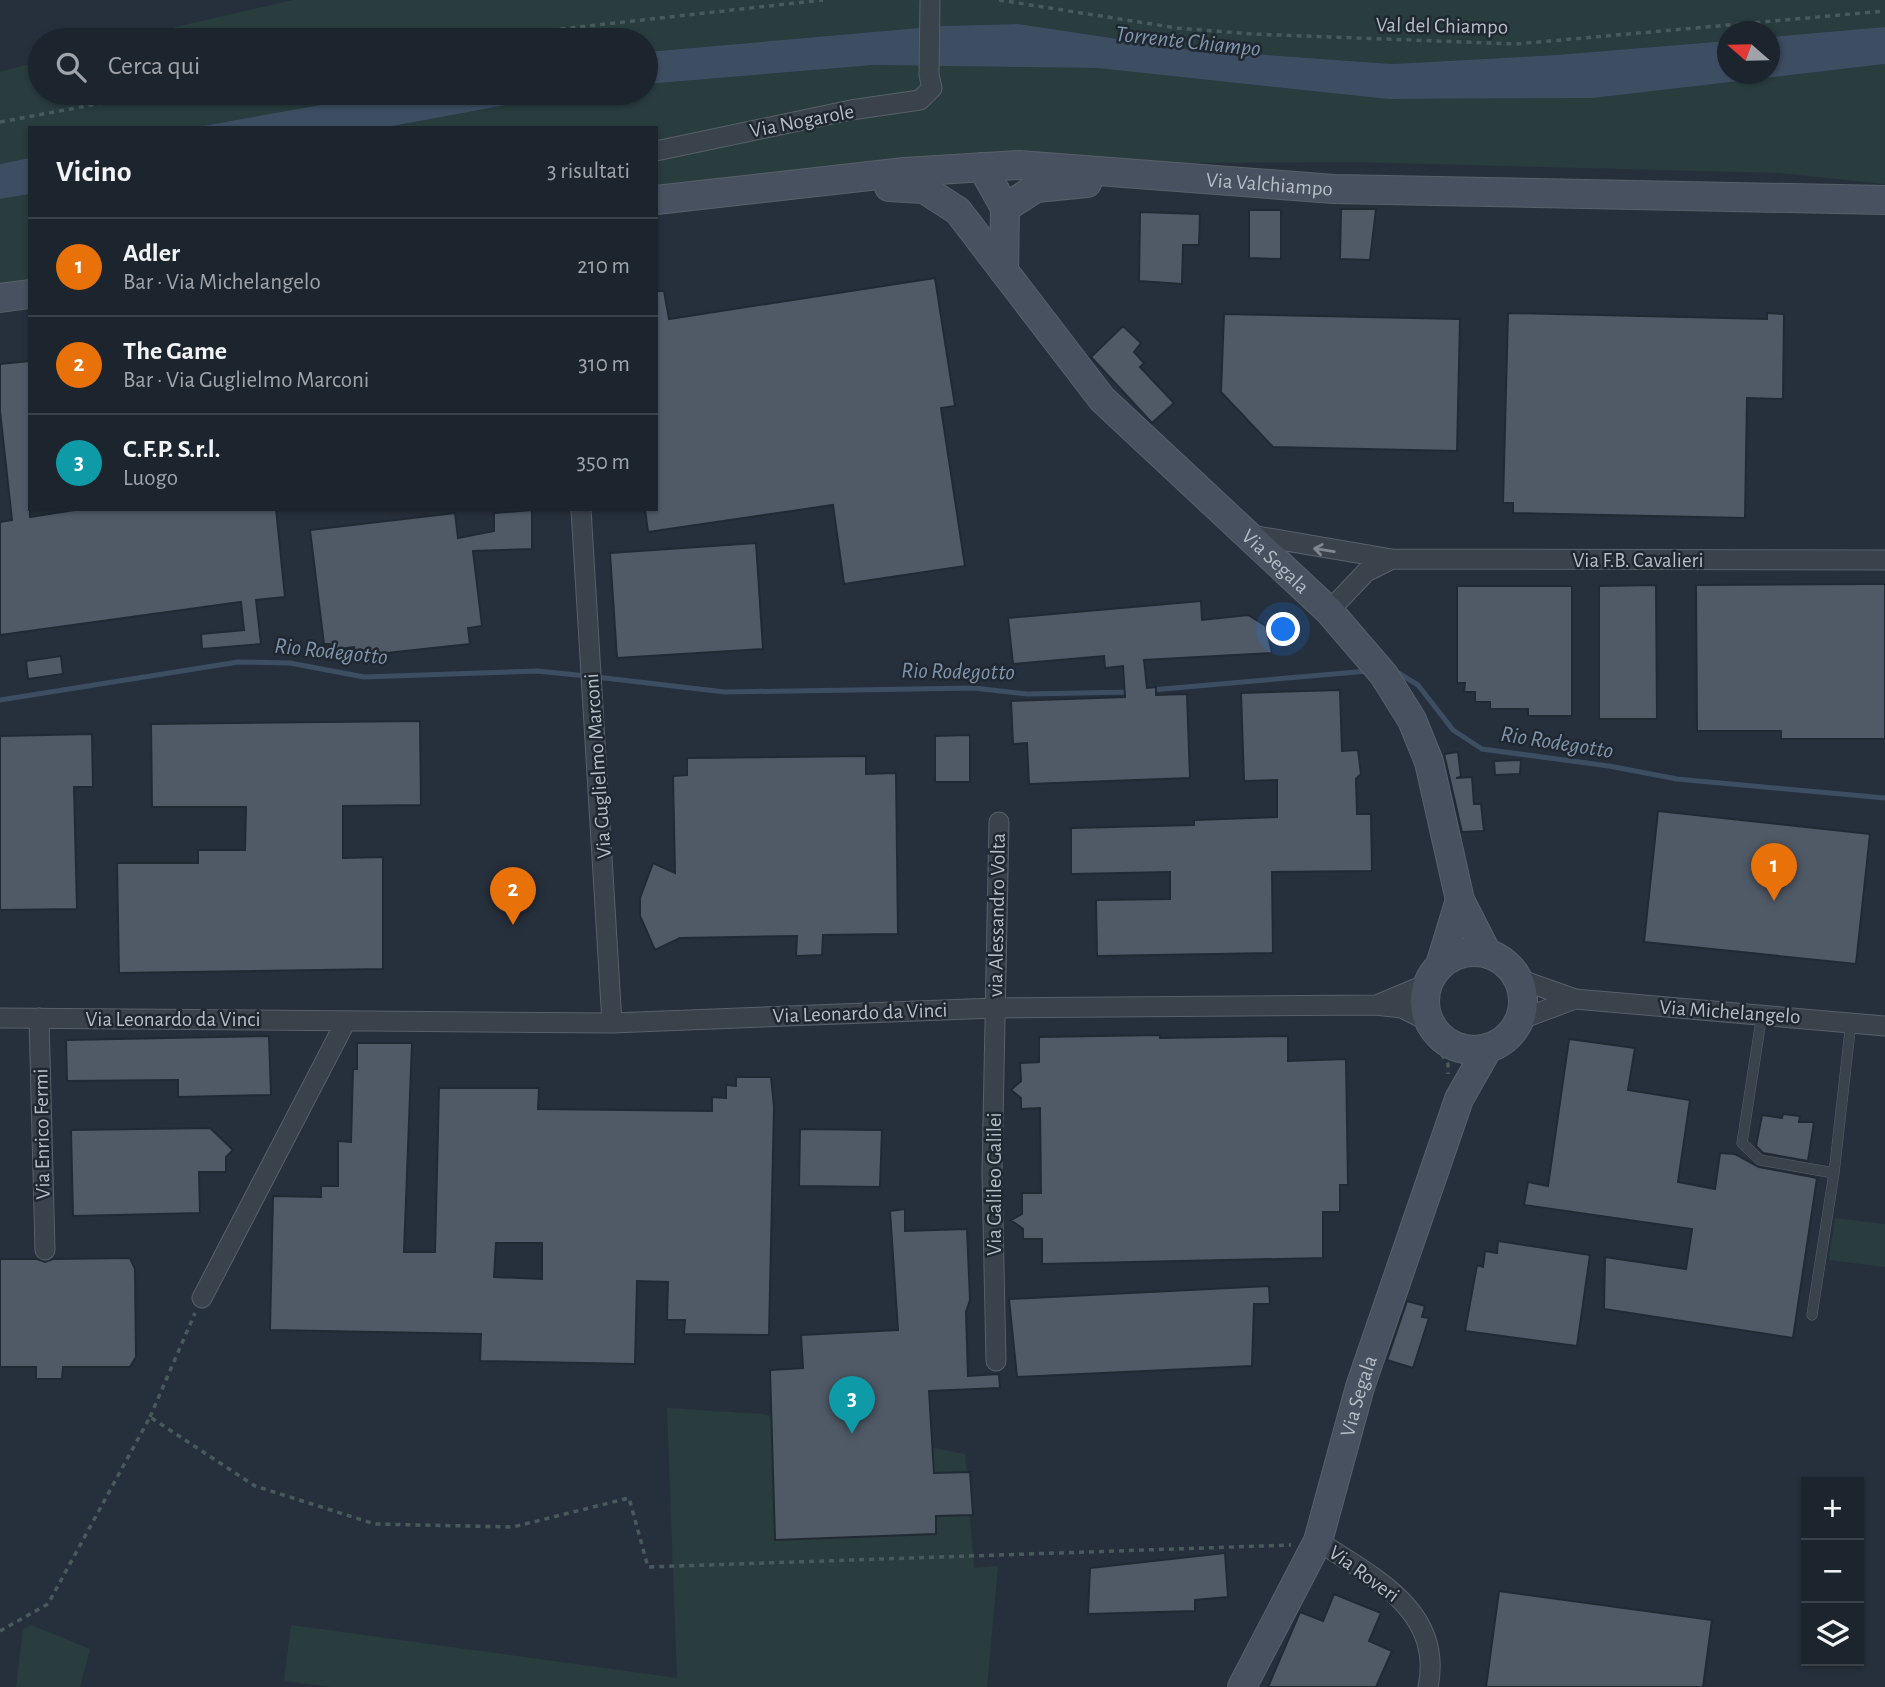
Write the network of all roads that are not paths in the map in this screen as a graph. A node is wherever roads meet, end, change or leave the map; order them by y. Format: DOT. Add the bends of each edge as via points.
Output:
graph roads {
  1 [pos="930,0"];
  2 [pos="658,151"];
  3 [pos="982,167"];
  4 [pos="1162,175"];
  5 [pos="803,184"];
  6 [pos="658,200"];
  7 [pos="1885,200"];
  8 [pos="1005,208"];
  9 [pos="967,224"];
  10 [pos="1004,271"];
  11 [pos="28,294"];
  12 [pos="0,298"];
  13 [pos="582,511"];
  14 [pos="1251,535"];
  15 [pos="1391,559"];
  16 [pos="1885,560"];
  17 [pos="1329,611"];
  18 [pos="999,822"];
  19 [pos="1460,900"];
  20 [pos="1487,953"];
  21 [pos="1434,974"];
  22 [pos="1519,979"];
  23 [pos="1575,999"];
  24 [pos="1374,1005"];
  25 [pos="994,1008"];
  26 [pos="1762,1014"];
  27 [pos="0,1018"];
  28 [pos="39,1018"];
  29 [pos="1520,1020"];
  30 [pos="346,1021"];
  31 [pos="1851,1022"];
  32 [pos="612,1023"];
  33 [pos="1885,1026"];
  34 [pos="1436,1034"];
  35 [pos="1488,1048"];
  36 [pos="1453,1088"];
  37 [pos="1834,1172"];
  38 [pos="45,1250"];
  39 [pos="202,1298"];
  40 [pos="1812,1315"];
  41 [pos="996,1361"];
  42 [pos="1318,1541"];
  43 [pos="1242,1687"];
  44 [pos="1428,1687"];
  1 -- 2 [label="street, Via Nogarole" via="932,88 920,100"];
  3 -- 4 [label="street, Via Valchiampo" via="1019,164"];
  3 -- 5 [label="street, Via Valchiampo"];
  3 -- 8 [label="street"];
  3 -- 9 [label="street"];
  4 -- 7 [label="street, Via Valchiampo" via="1334,189"];
  4 -- 8 [label="street" via="1036,188"];
  5 -- 6 [label="street, Via Valchiampo"];
  5 -- 9 [label="street, Via Segala" via="924,188 942,198"];
  8 -- 10 [label="street"];
  9 -- 10 [label="street, Via Segala"];
  10 -- 14 [label="street, Via Segala" via="1102,399"];
  11 -- 12 [label="street"];
  13 -- 32 [label="street, Via Guglielmo Marconi"];
  15 -- 14 [label="street, Via F.B. Cavalieri, one-way"];
  14 -- 17 [label="street, Via Segala"];
  15 -- 16 [label="street, Via F.B. Cavalieri"];
  15 -- 17 [label="street" via="1366,572"];
  17 -- 19 [label="street, Via Segala" via="1384,675 1412,720 1429,762"];
  18 -- 25 [label="street, via Alessandro Volta"];
  19 -- 20 [label="street, Via Segala"];
  19 -- 21 [label="street, Via Segala"];
  20 -- 21 [label="street" via="1454,955"];
  20 -- 22 [label="street, Via Segala" via="1506,963"];
  21 -- 24 [label="street, Via Leonardo da Vinci"];
  21 -- 34 [label="street, Via Segala" via="1424,997"];
  22 -- 23 [label="street, Via Michelangelo"];
  22 -- 29 [label="street" via="1523,993"];
  23 -- 26 [label="street, Via Michelangelo"];
  23 -- 29 [label="street, Via Michelangelo"];
  24 -- 25 [label="street, Via Leonardo da Vinci"];
  24 -- 34 [label="street, Via Leonardo da Vinci" via="1402,1008"];
  25 -- 32 [label="street, Via Leonardo da Vinci"];
  25 -- 41 [label="street, Via Galileo Galilei"];
  26 -- 31 [label="street, Via Michelangelo"];
  26 -- 37 [label="lane" via="1742,1143 1760,1160"];
  27 -- 28 [label="street, Via Leonardo da Vinci"];
  28 -- 30 [label="street, Via Leonardo da Vinci"];
  28 -- 38 [label="street, Via Enrico Fermi"];
  29 -- 35 [label="street, Via Segala" via="1507,1037"];
  30 -- 32 [label="street, Via Leonardo da Vinci"];
  30 -- 39 [label="street"];
  31 -- 33 [label="street, Via Michelangelo"];
  31 -- 37 [label="lane"];
  34 -- 35 [label="street" via="1463,1049"];
  34 -- 36 [label="street, Via Segala"];
  35 -- 36 [label="street, Via Segala"];
  36 -- 42 [label="street, Via Segala" via="1360,1387"];
  37 -- 40 [label="lane"];
  42 -- 43 [label="street, Via Segala"];
  42 -- 44 [label="street, Via Roveri" via="1402,1599 1429,1645"];
}
